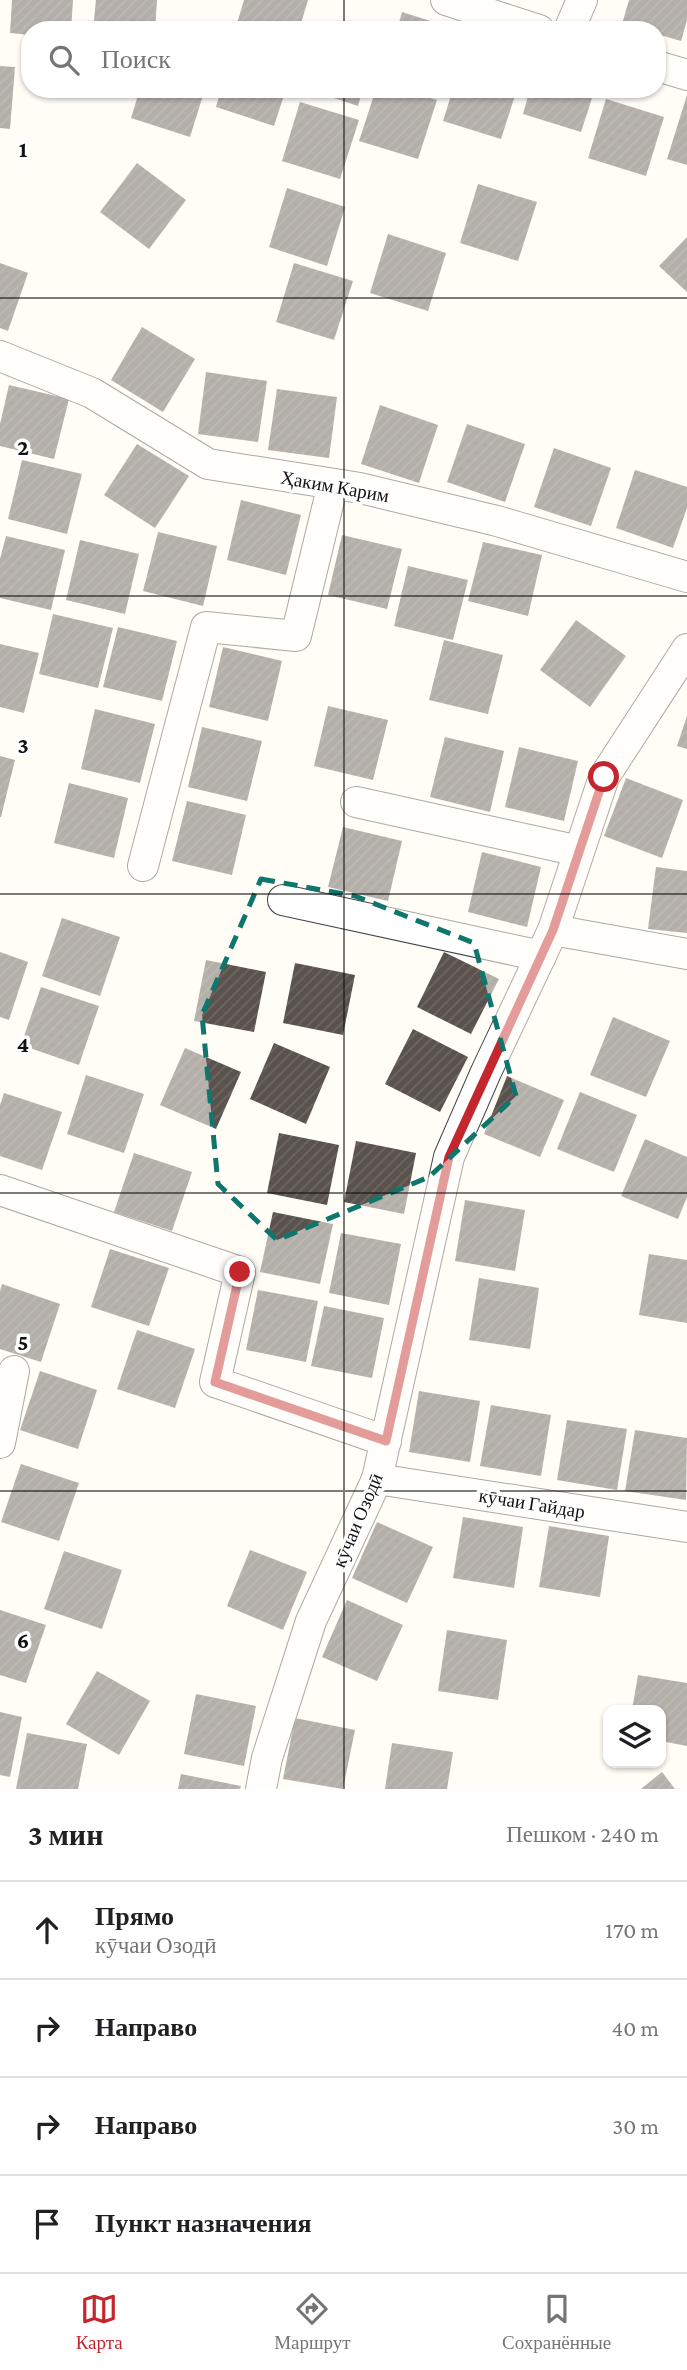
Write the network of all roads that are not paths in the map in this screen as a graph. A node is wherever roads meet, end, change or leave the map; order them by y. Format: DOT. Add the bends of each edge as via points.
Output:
graph roads {
  1 [pos="446,0"];
  2 [pos="582,0"];
  3 [pos="511,21"];
  4 [pos="573,21"];
  5 [pos="666,69"];
  6 [pos="687,75"];
  7 [pos="0,356"];
  8 [pos="333,484"];
  9 [pos="687,577"];
  10 [pos="683,662"];
  11 [pos="356,802"];
  12 [pos="579,851"];
  13 [pos="144,866"];
  14 [pos="283,900"];
  15 [pos="547,943"];
  16 [pos="687,954"];
  17 [pos="0,1190"];
  18 [pos="14,1371"];
  19 [pos="386,1441"];
  20 [pos="0,1443"];
  21 [pos="377,1479"];
  22 [pos="687,1527"];
  23 [pos="261,1789"];
  1 -- 3 [label="street"];
  2 -- 4 [label="street"];
  5 -- 6 [label="street"];
  7 -- 8 [label="street, Ҳаким Карим" via="92,393 208,464"];
  8 -- 9 [label="street, Ҳаким Карим" via="497,521"];
  8 -- 13 [label="street" via="296,636 206,628"];
  10 -- 12 [label="street, кӯчаи Озодӣ" via="604,777"];
  11 -- 12 [label="street"];
  12 -- 15 [label="street, кӯчаи Озодӣ"];
  14 -- 15 [label="street"];
  15 -- 16 [label="street"];
  15 -- 19 [label="street, кӯчаи Озодӣ" via="449,1157"];
  17 -- 19 [label="street" via="240,1272 215,1382"];
  18 -- 20 [label="street"];
  19 -- 21 [label="street, кӯчаи Озодӣ"];
  21 -- 22 [label="street, кӯчаи Гайдар"];
  21 -- 23 [label="street, кӯчаи Озодӣ" via="311,1621"];
}
